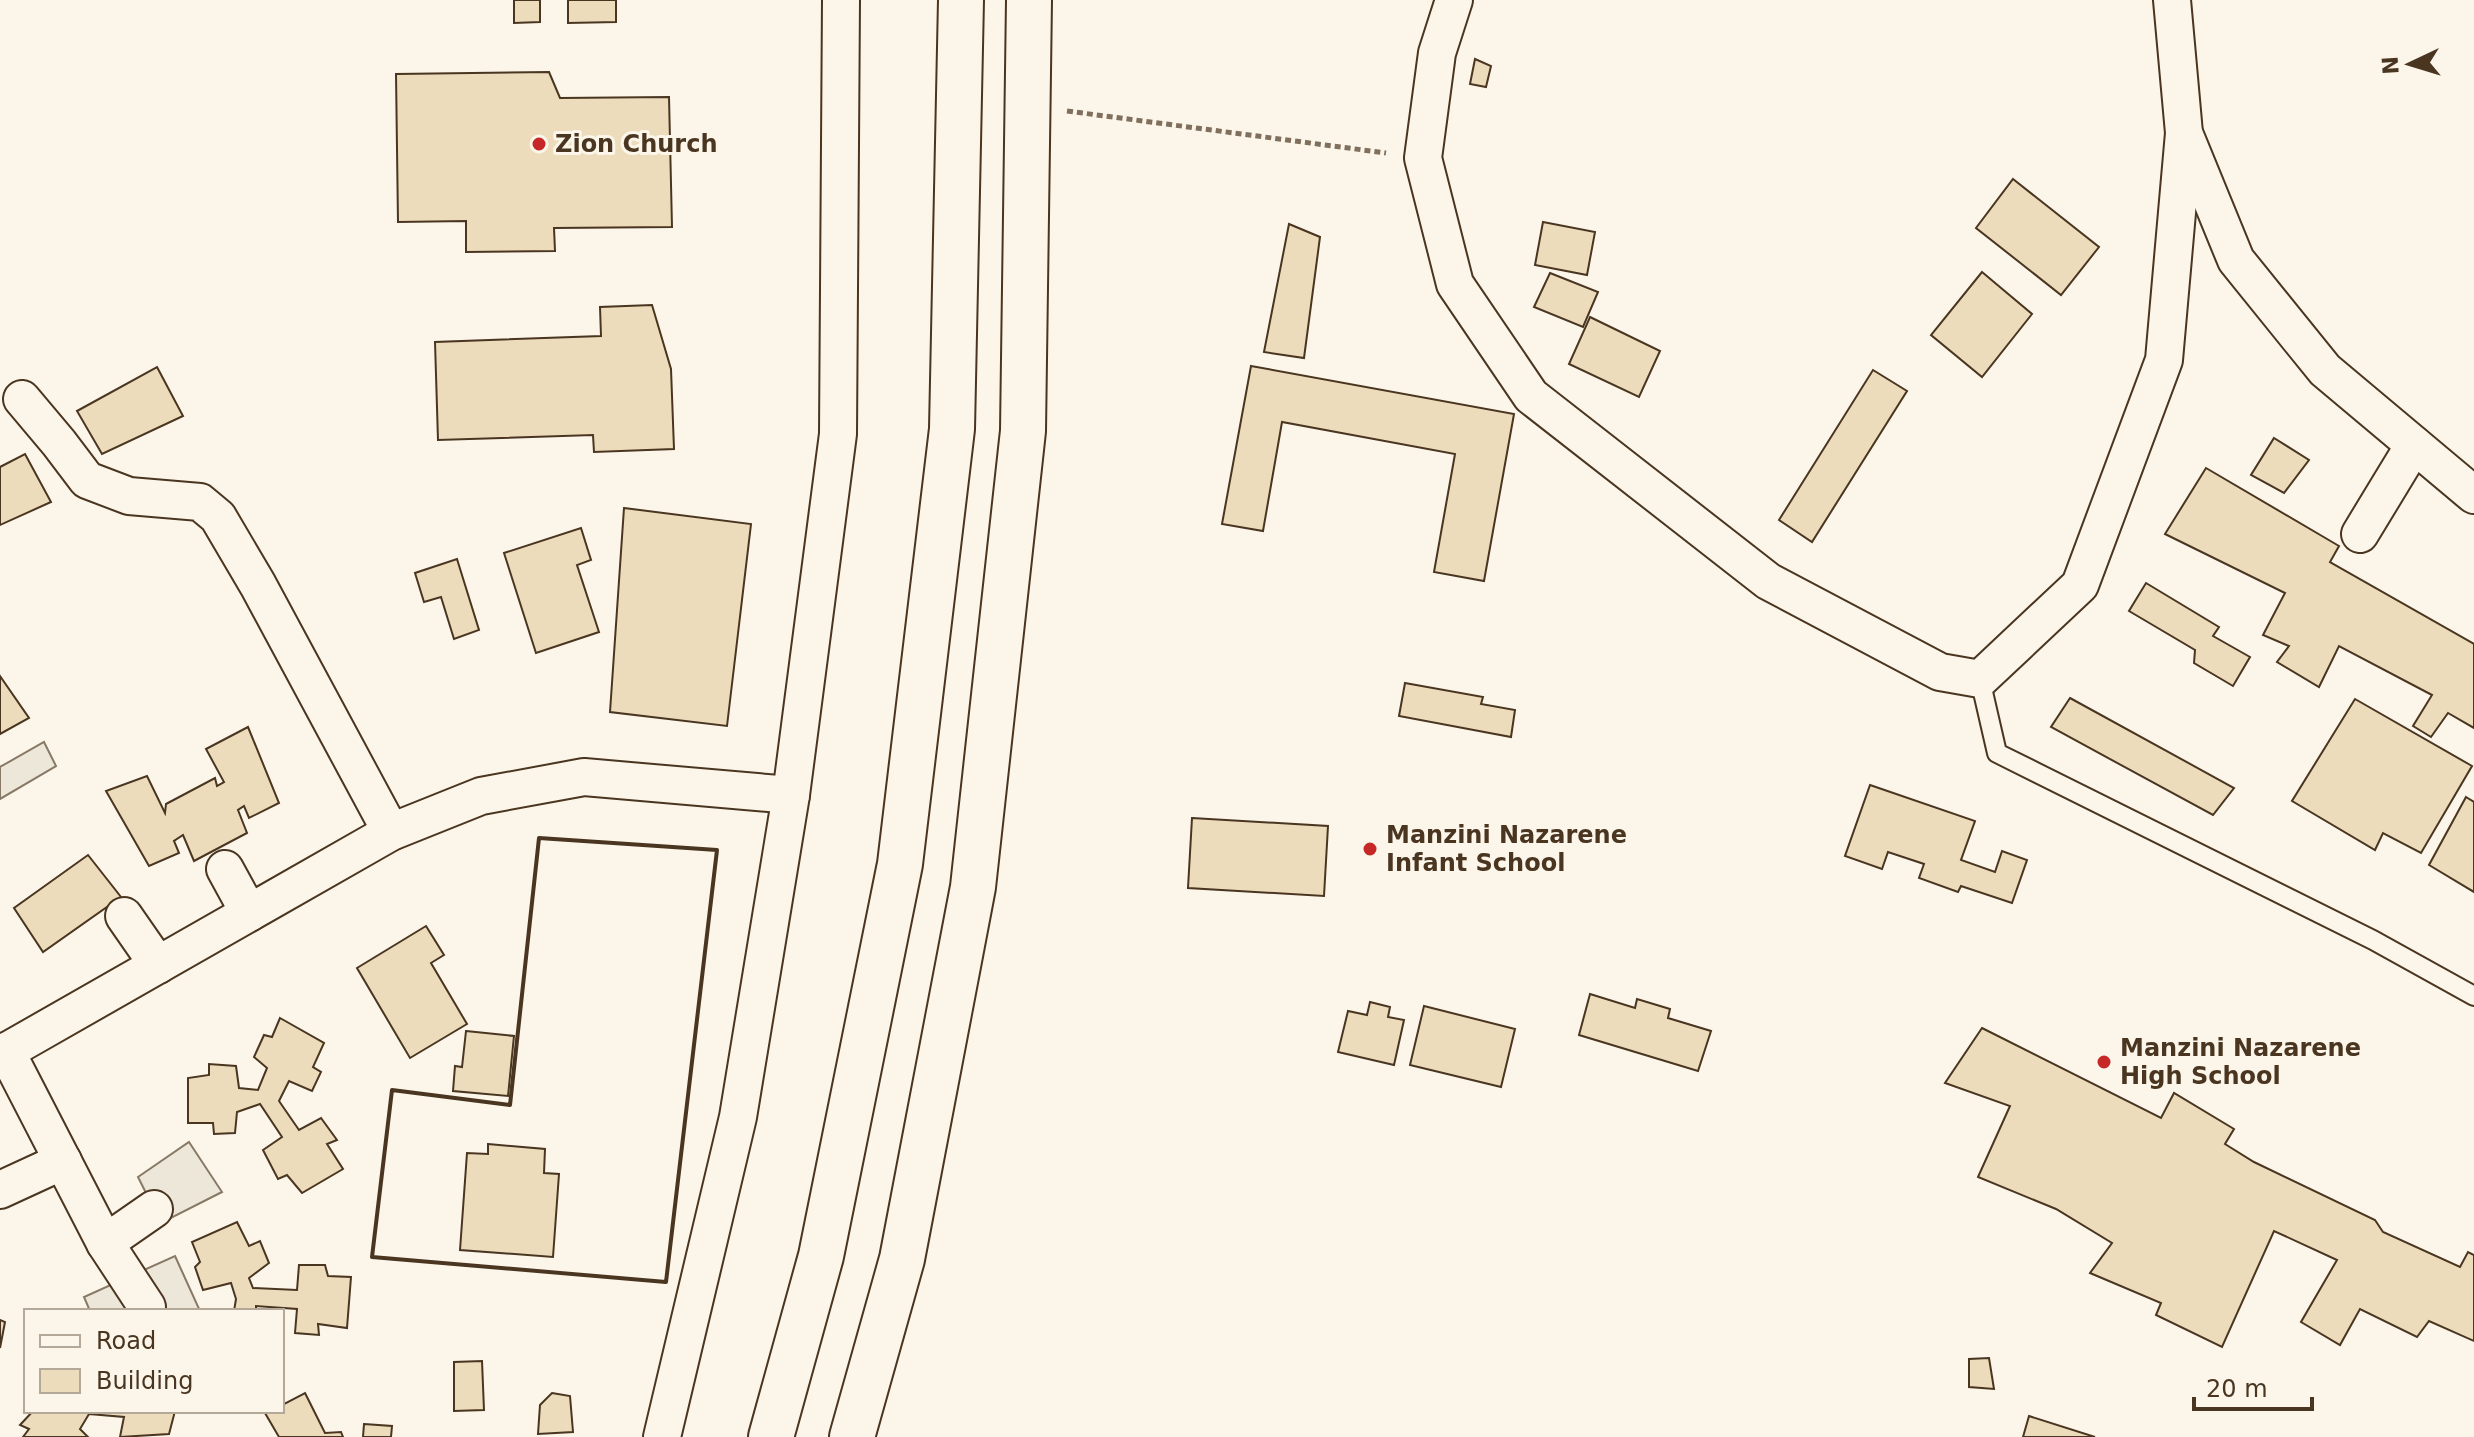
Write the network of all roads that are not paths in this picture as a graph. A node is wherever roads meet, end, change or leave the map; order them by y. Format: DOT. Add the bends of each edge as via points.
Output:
graph roads {
  1 [pos="841,0"];
  2 [pos="961,0"];
  3 [pos="1029,0"];
  4 [pos="1454,0"];
  5 [pos="2172,0"];
  6 [pos="2184,133"];
  7 [pos="22,399"];
  8 [pos="2414,445"];
  9 [pos="2474,495"];
  10 [pos="2360,534"];
  11 [pos="1980,679"];
  12 [pos="791,795"];
  13 [pos="391,832"];
  14 [pos="225,869"];
  15 [pos="249,913"];
  16 [pos="124,916"];
  17 [pos="158,965"];
  18 [pos="2474,996"];
  19 [pos="3,1053"];
  20 [pos="63,1161"];
  21 [pos="0,1190"];
  22 [pos="154,1209"];
  23 [pos="105,1243"];
  24 [pos="147,1307"];
  25 [pos="662,1437"];
  26 [pos="771,1437"];
  27 [pos="852,1437"];
  1 -- 12 [label="street" via="838,434"];
  2 -- 26 [label="highway" via="952,429 900,864 821,1256"];
  3 -- 27 [label="highway" via="1023,431 973,887 902,1259"];
  4 -- 11 [label="street" via="1437,53 1423,158 1455,284 1531,396 1768,581 1940,672"];
  5 -- 6 [label="street"];
  6 -- 8 [label="street" via="2236,260 2325,370"];
  6 -- 11 [label="street" via="2164,360 2080,585"];
  7 -- 13 [label="street" via="87,480 129,496 200,502 218,517"];
  8 -- 9 [label="street"];
  8 -- 10 [label="street"];
  11 -- 18 [label="lane" via="1997,753 2373,940"];
  12 -- 13 [label="street" via="584,777 481,796"];
  12 -- 25 [label="street" via="738,1117"];
  13 -- 15 [label="street"];
  14 -- 15 [label="street"];
  15 -- 17 [label="street"];
  16 -- 17 [label="street"];
  17 -- 19 [label="street"];
  19 -- 20 [label="street"];
  20 -- 21 [label="street"];
  20 -- 23 [label="street"];
  22 -- 23 [label="street"];
  23 -- 24 [label="street"];
}
